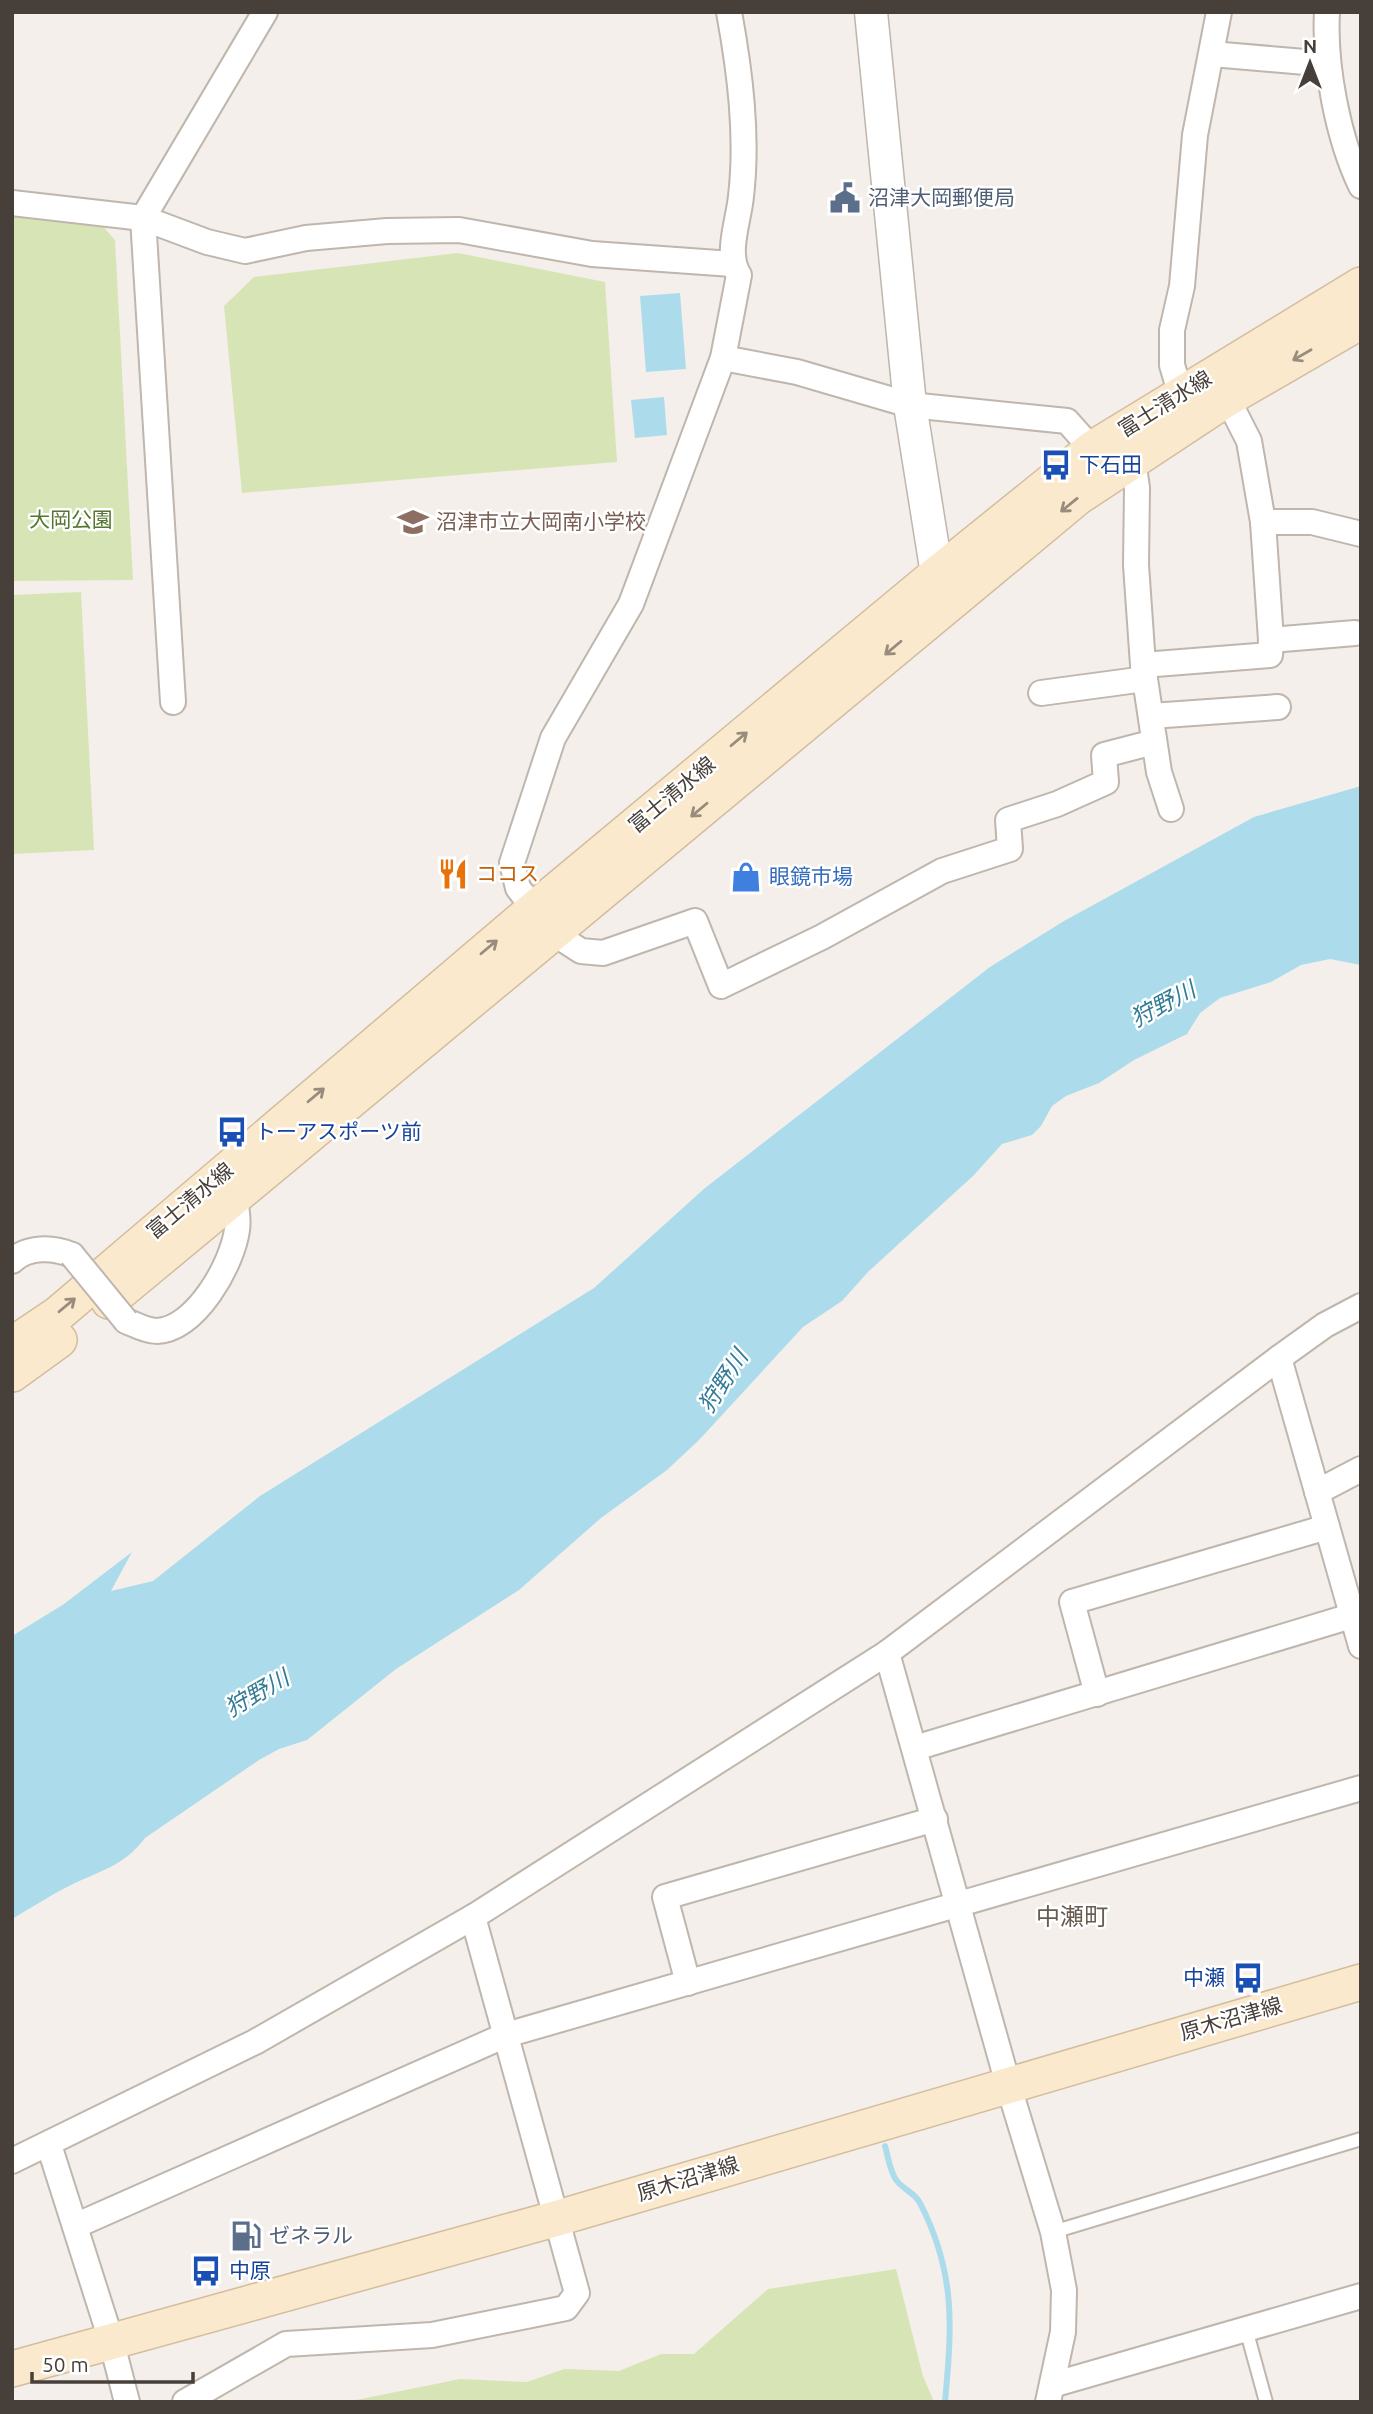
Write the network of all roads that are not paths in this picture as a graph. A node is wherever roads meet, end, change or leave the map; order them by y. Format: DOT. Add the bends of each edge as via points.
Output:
graph roads {
  1 [pos="265,12"];
  2 [pos="729,12"];
  3 [pos="872,12"];
  4 [pos="1219,12"];
  5 [pos="1327,12"];
  6 [pos="1212,54"];
  7 [pos="1328,64"];
  8 [pos="1361,186"];
  9 [pos="12,204"];
  10 [pos="143,218"];
  11 [pos="732,264"];
  12 [pos="1361,285"];
  13 [pos="1361,321"];
  14 [pos="723,358"];
  15 [pos="1221,386"];
  16 [pos="1180,392"];
  17 [pos="910,405"];
  18 [pos="1130,443"];
  19 [pos="1092,449"];
  20 [pos="1263,522"];
  21 [pos="1361,534"];
  22 [pos="946,585"];
  23 [pos="1355,633"];
  24 [pos="1271,640"];
  25 [pos="1144,672"];
  26 [pos="1041,692"];
  27 [pos="173,702"];
  28 [pos="1278,707"];
  29 [pos="1151,716"];
  30 [pos="1154,742"];
  31 [pos="1171,809"];
  32 [pos="543,921"];
  33 [pos="235,1198"];
  34 [pos="12,1261"];
  35 [pos="1361,1306"];
  36 [pos="12,1345"];
  37 [pos="1279,1358"];
  38 [pos="12,1374"];
  39 [pos="1361,1469"];
  40 [pos="1317,1492"];
  41 [pos="1327,1527"];
  42 [pos="1357,1615"];
  43 [pos="1361,1646"];
  44 [pos="887,1653"];
  45 [pos="1097,1694"];
  46 [pos="915,1748"];
  47 [pos="1361,1788"];
  48 [pos="935,1819"];
  49 [pos="959,1905"];
  50 [pos="473,1917"];
  51 [pos="1361,1966"];
  52 [pos="1361,1982"];
  53 [pos="688,1983"];
  54 [pos="506,2035"];
  55 [pos="1005,2076"];
  56 [pos="1361,2139"];
  57 [pos="50,2145"];
  58 [pos="12,2161"];
  59 [pos="554,2207"];
  60 [pos="75,2226"];
  61 [pos="1053,2232"];
  62 [pos="1361,2297"];
  63 [pos="1246,2329"];
  64 [pos="108,2331"];
  65 [pos="12,2349"];
  66 [pos="12,2369"];
  67 [pos="1050,2393"];
  68 [pos="127,2402"];
  69 [pos="185,2402"];
  70 [pos="1266,2402"];
  1 -- 10 [label="street"];
  2 -- 11 [label="street" via="738,65 742,151"];
  3 -- 17 [label="street"];
  4 -- 6 [label="street"];
  5 -- 7 [label="street"];
  6 -- 7 [label="street"];
  6 -- 16 [label="street" via="1195,135 1182,286 1172,330 1172,365"];
  7 -- 8 [label="street" via="1351,164"];
  9 -- 10 [label="street"];
  10 -- 11 [label="street" via="244,251 306,238 458,230 592,254"];
  10 -- 27 [label="street"];
  11 -- 14 [label="street" via="739,275"];
  12 -- 15 [label="main road, 富士清水線"];
  13 -- 15 [label="main road, 富士清水線, one-way"];
  14 -- 17 [label="street" via="797,372"];
  14 -- 32 [label="street" via="631,604 553,738 525,819 512,863 513,876"];
  15 -- 16 [label="main road, 富士清水線"];
  15 -- 18 [label="main road, 富士清水線"];
  15 -- 20 [label="street" via="1249,441"];
  16 -- 18 [label="main road, 富士清水線"];
  17 -- 19 [label="street" via="1067,421"];
  17 -- 22 [label="street"];
  18 -- 19 [label="main road, 富士清水線"];
  18 -- 22 [label="main road, 富士清水線, one-way" via="1078,498"];
  18 -- 25 [label="street"];
  19 -- 22 [label="main road, 富士清水線"];
  20 -- 21 [label="street" via="1312,522"];
  20 -- 24 [label="street"];
  22 -- 32 [label="main road, 富士清水線"];
  23 -- 24 [label="street"];
  24 -- 25 [label="street" via="1270,655"];
  25 -- 26 [label="street"];
  25 -- 29 [label="street"];
  28 -- 29 [label="street"];
  29 -- 30 [label="street"];
  30 -- 31 [label="street"];
  30 -- 32 [label="street" via="1104,755 1106,782 1007,820 1010,849 942,871 721,986 695,921 603,953 581,951"];
  32 -- 33 [label="main road, 富士清水線"];
  36 -- 32 [label="main road, 富士清水線, one-way" via="58,1314"];
  33 -- 34 [label="street, bridge" via="237,1229 215,1286 192,1314 160,1331 126,1321 72,1255 46,1249 28,1251"];
  33 -- 38 [label="main road, 富士清水線" via="70,1333"];
  35 -- 37 [label="street"];
  37 -- 40 [label="street"];
  37 -- 44 [label="street"];
  39 -- 40 [label="street"];
  40 -- 41 [label="street"];
  41 -- 42 [label="street"];
  41 -- 45 [label="street" via="1072,1602"];
  42 -- 43 [label="street"];
  42 -- 45 [label="street"];
  44 -- 46 [label="street"];
  44 -- 50 [label="street"];
  45 -- 46 [label="street"];
  46 -- 48 [label="street"];
  47 -- 49 [label="street"];
  48 -- 49 [label="street"];
  48 -- 53 [label="street" via="665,1897"];
  49 -- 53 [label="street"];
  49 -- 55 [label="street"];
  50 -- 54 [label="street"];
  50 -- 57 [label="street" via="255,2042"];
  51 -- 55 [label="main road, 原木沼津線"];
  52 -- 55 [label="main road, 原木沼津線"];
  53 -- 54 [label="street"];
  54 -- 59 [label="street"];
  54 -- 60 [label="street"];
  55 -- 59 [label="main road, 原木沼津線"];
  55 -- 61 [label="street"];
  56 -- 61 [label="lane"];
  57 -- 58 [label="street"];
  57 -- 60 [label="street"];
  59 -- 64 [label="main road, 原木沼津線"];
  59 -- 69 [label="street" via="577,2293 566,2308 432,2335 286,2344"];
  60 -- 64 [label="street"];
  61 -- 67 [label="street" via="1064,2290 1063,2332"];
  62 -- 63 [label="street"];
  63 -- 67 [label="street"];
  63 -- 70 [label="lane"];
  64 -- 65 [label="main road, 原木沼津線"];
  64 -- 66 [label="main road, 原木沼津線"];
  64 -- 68 [label="street"];
}
